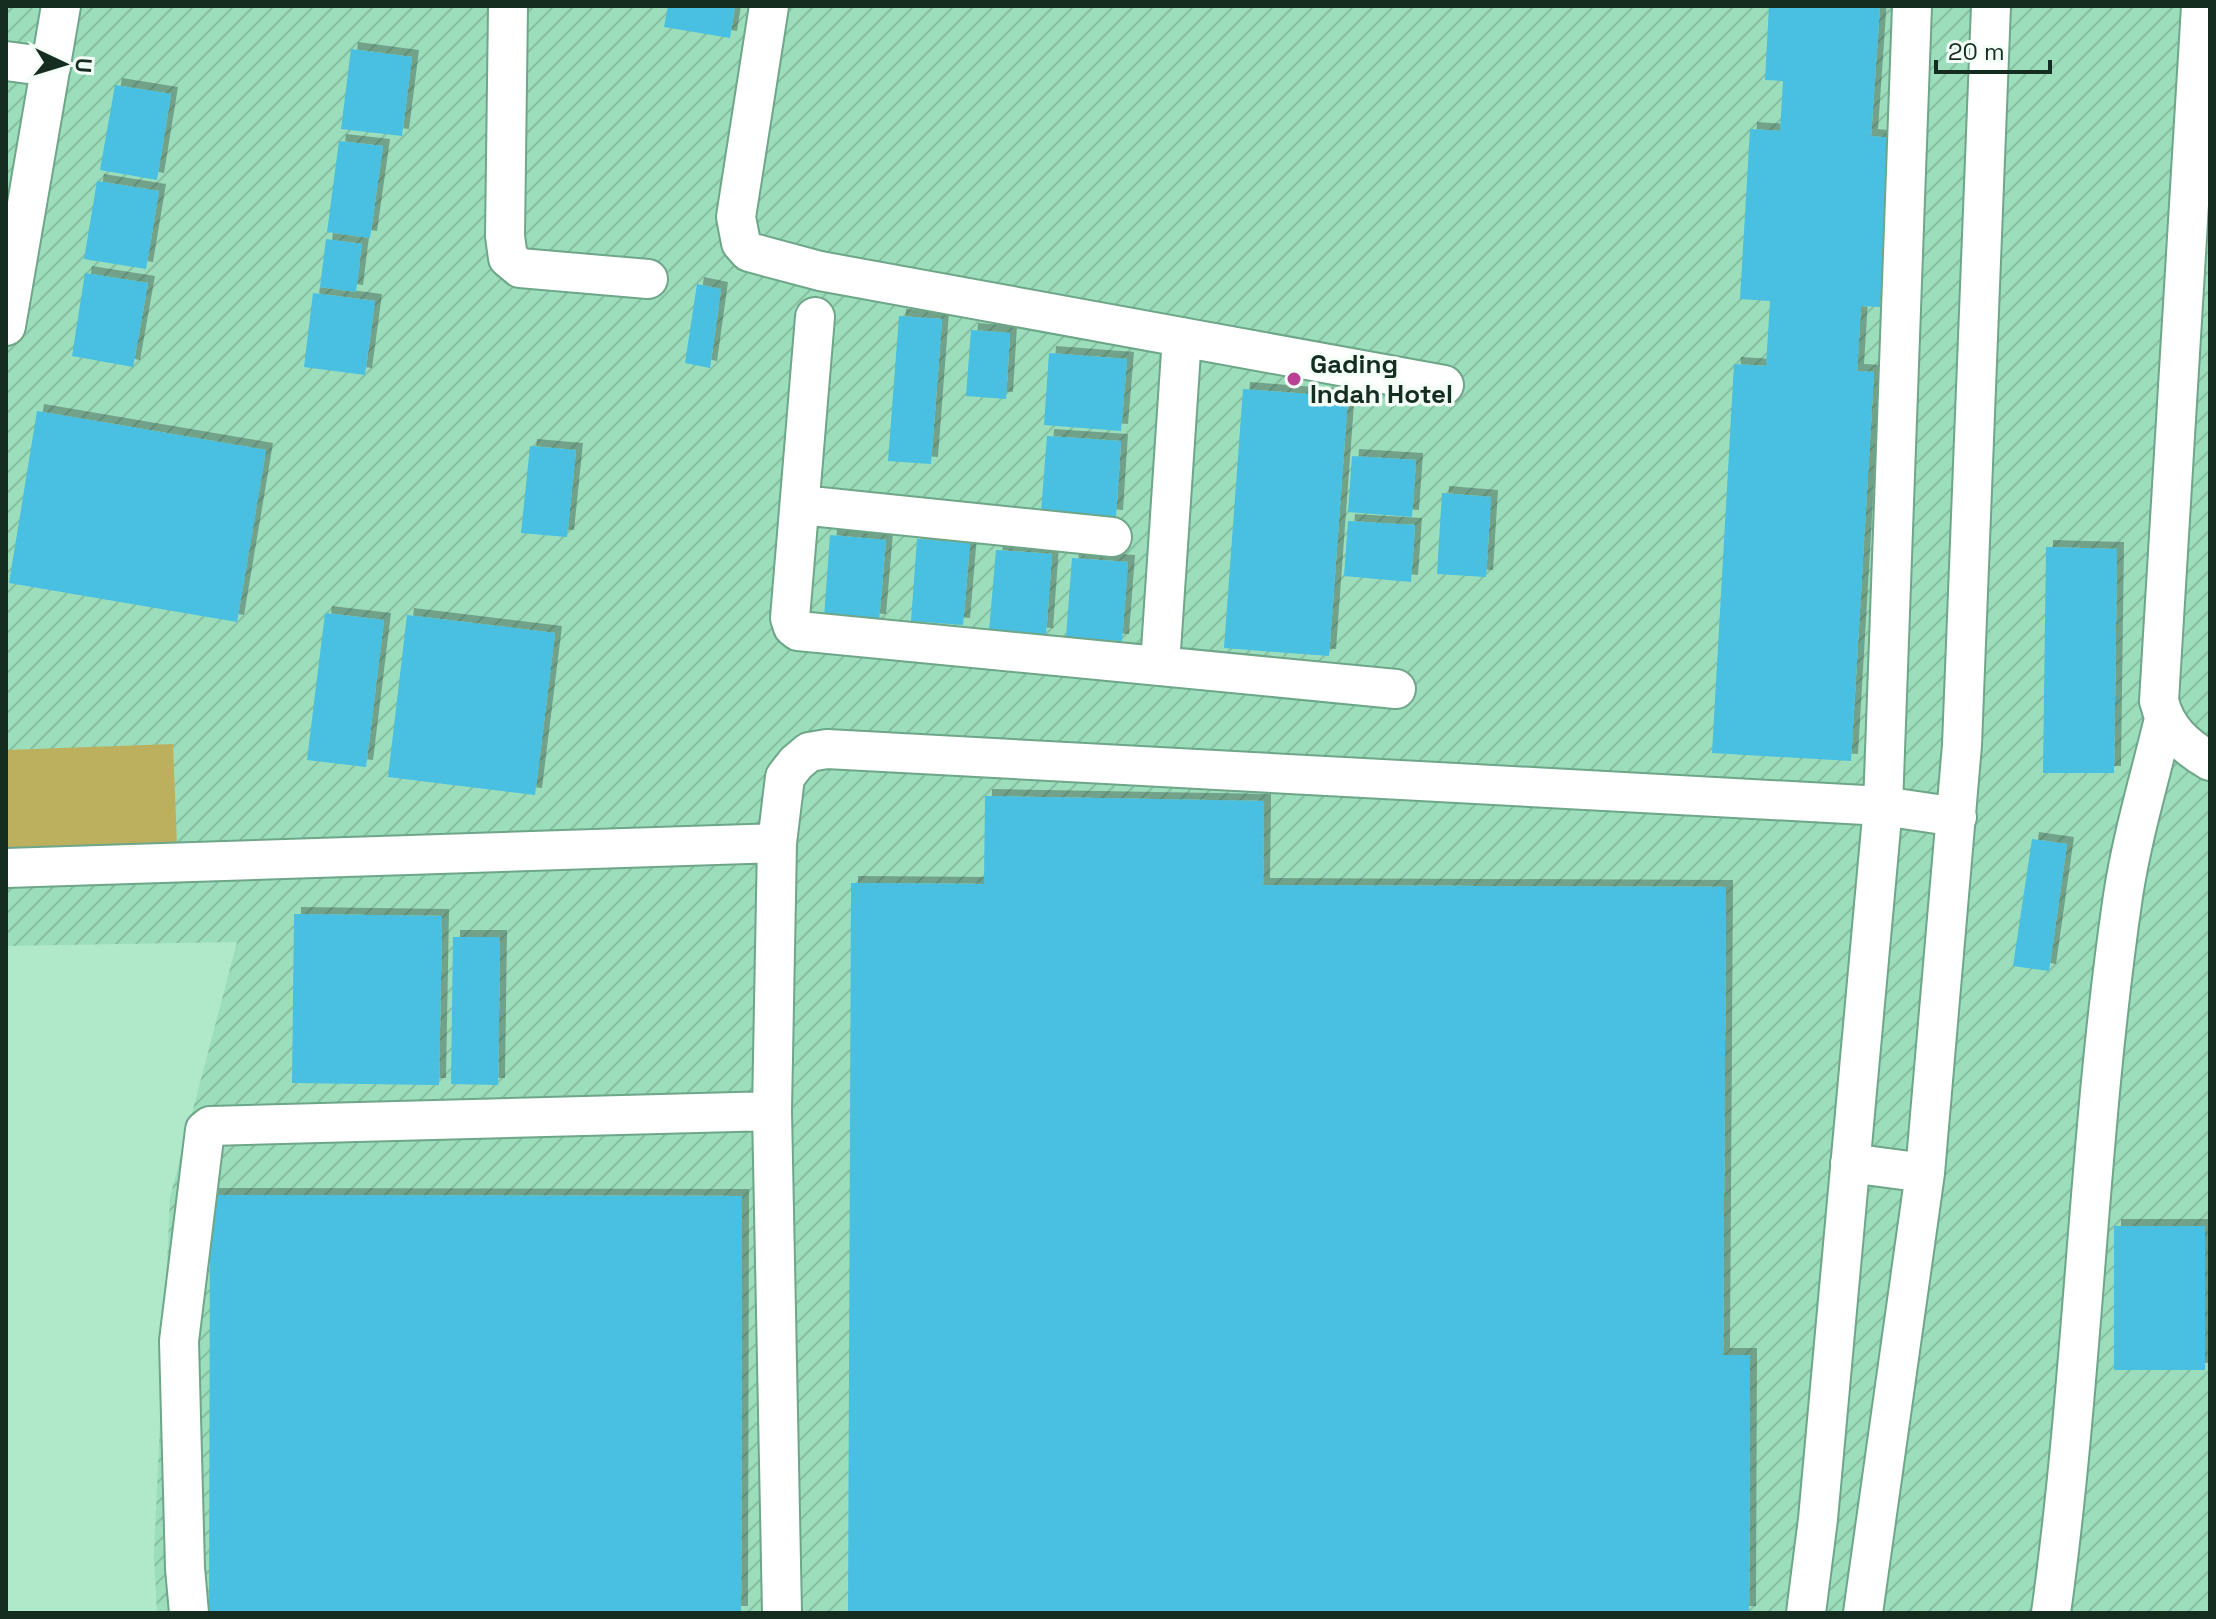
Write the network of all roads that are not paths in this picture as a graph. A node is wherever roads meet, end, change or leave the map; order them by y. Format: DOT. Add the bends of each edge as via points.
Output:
graph roads {
  1 [pos="61,6"];
  2 [pos="508,6"];
  3 [pos="769,6"];
  4 [pos="1912,6"];
  5 [pos="1991,6"];
  6 [pos="2201,6"];
  7 [pos="6,61"];
  8 [pos="51,67"];
  9 [pos="15,216"];
  10 [pos="648,279"];
  11 [pos="815,317"];
  12 [pos="6,326"];
  13 [pos="1182,337"];
  14 [pos="1444,385"];
  15 [pos="801,505"];
  16 [pos="1112,537"];
  17 [pos="1160,665"];
  18 [pos="1396,689"];
  19 [pos="2164,719"];
  20 [pos="2208,759"];
  21 [pos="1883,806"];
  22 [pos="1957,817"];
  23 [pos="777,843"];
  24 [pos="6,868"];
  25 [pos="772,1111"];
  26 [pos="1850,1163"];
  27 [pos="1925,1173"];
  28 [pos="189,1613"];
  29 [pos="782,1613"];
  30 [pos="1806,1613"];
  31 [pos="1863,1613"];
  32 [pos="2051,1613"];
  1 -- 8 [label="lane"];
  2 -- 10 [label="lane" via="508,258 520,268"];
  3 -- 13 [label="lane" via="736,217 741,243 749,252 820,271"];
  4 -- 21 [label="lane"];
  5 -- 22 [label="lane"];
  6 -- 19 [label="lane" via="2159,701"];
  7 -- 8 [label="lane"];
  8 -- 9 [label="lane"];
  9 -- 12 [label="lane"];
  11 -- 15 [label="lane"];
  13 -- 14 [label="lane"];
  13 -- 17 [label="lane"];
  15 -- 16 [label="lane"];
  15 -- 17 [label="lane" via="790,618 798,631"];
  17 -- 18 [label="lane"];
  19 -- 20 [label="lane" via="2173,733"];
  19 -- 32 [label="lane" via="2123,893 2094,1138 2064,1523"];
  21 -- 22 [label="lane"];
  21 -- 23 [label="lane" via="827,749 809,752 785,777"];
  21 -- 26 [label="lane"];
  22 -- 27 [label="lane"];
  23 -- 24 [label="lane"];
  23 -- 25 [label="lane"];
  25 -- 28 [label="lane" via="205,1130 179,1341"];
  25 -- 29 [label="lane"];
  26 -- 27 [label="lane"];
  26 -- 30 [label="lane"];
  27 -- 31 [label="lane"];
}
